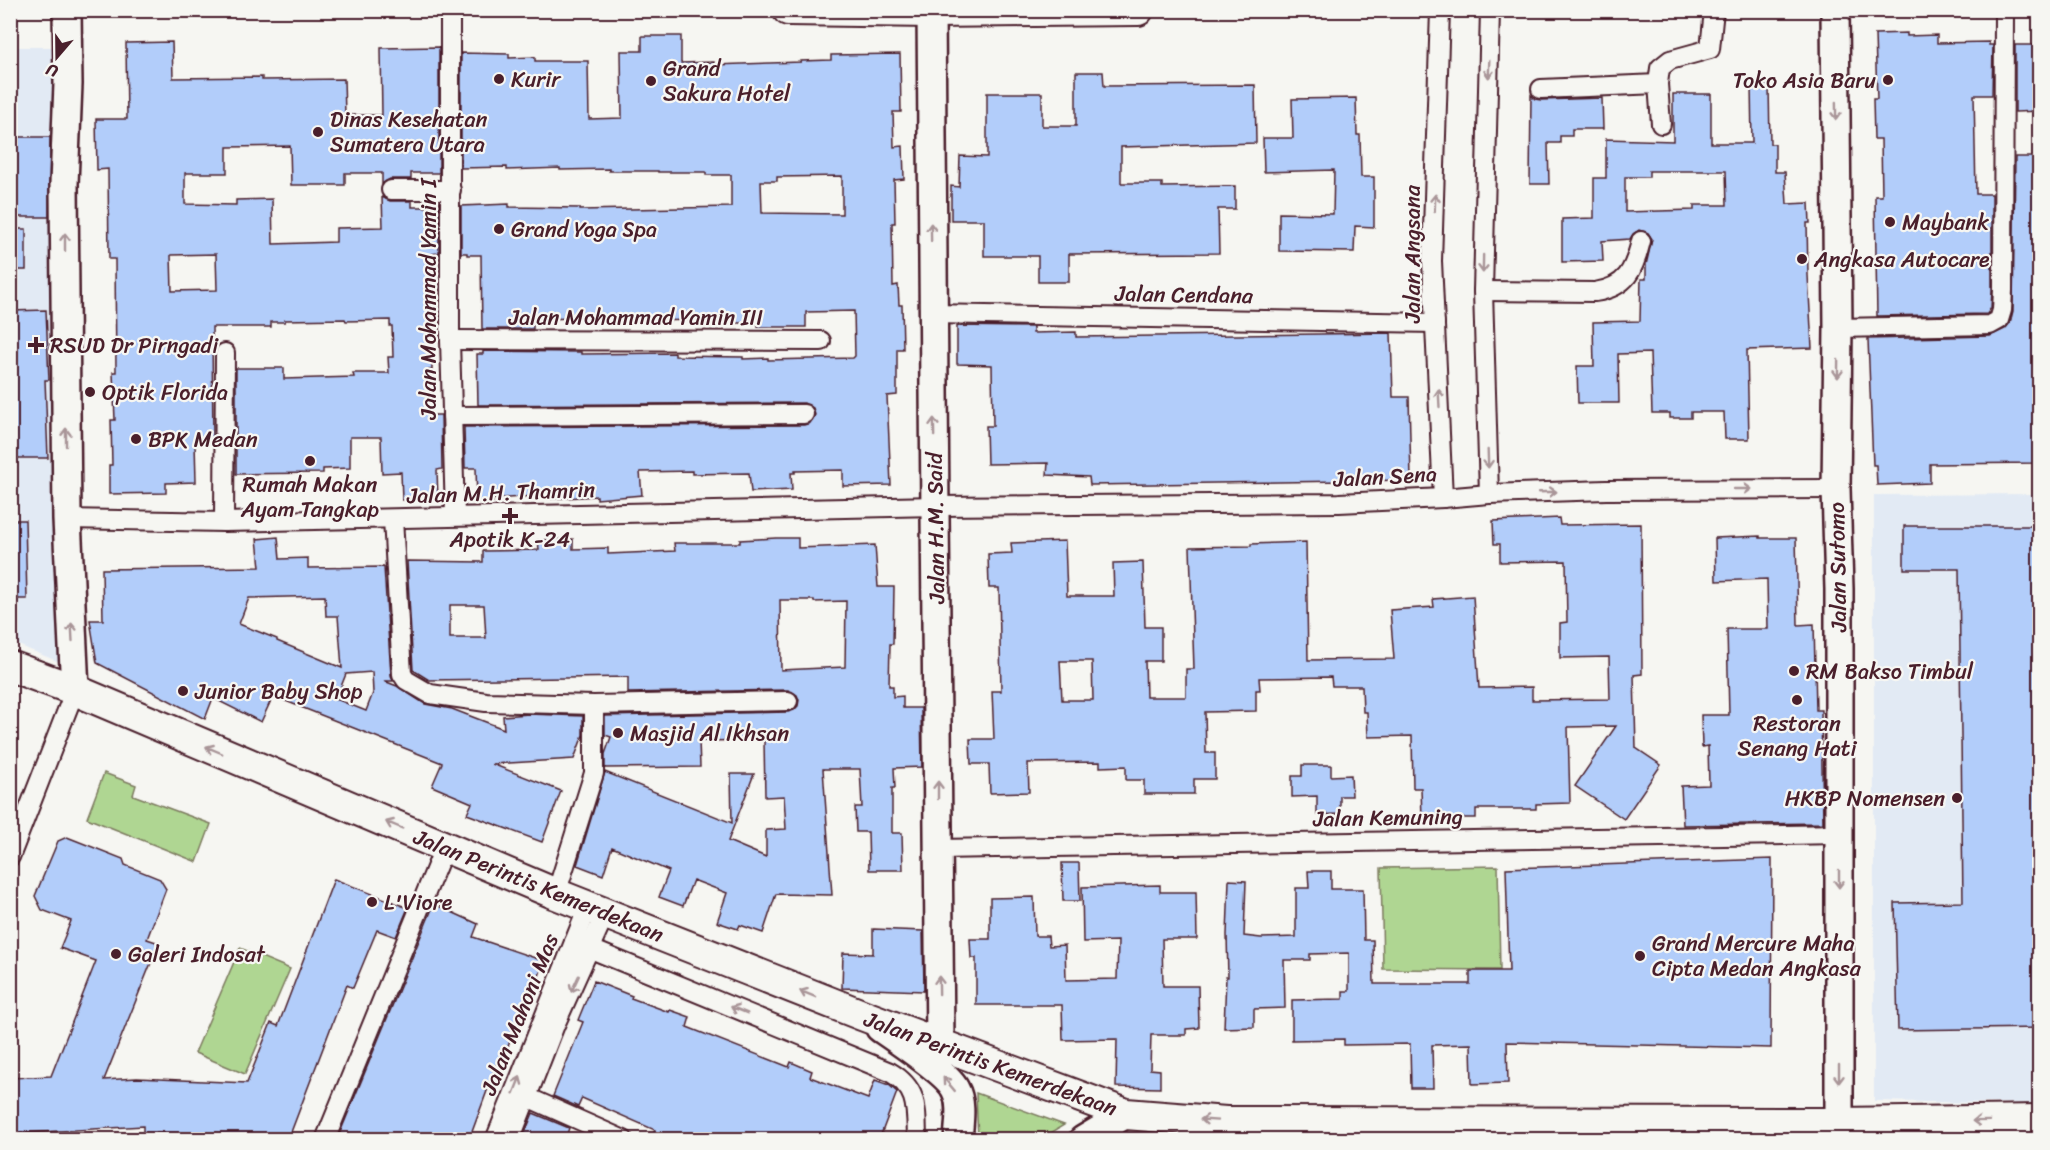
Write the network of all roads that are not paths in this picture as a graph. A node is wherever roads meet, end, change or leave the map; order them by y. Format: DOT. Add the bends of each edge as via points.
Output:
graph roads {
  1 [pos="67,10"];
  2 [pos="450,10"];
  3 [pos="788,10"];
  4 [pos="1138,10"];
  5 [pos="1440,10"];
  6 [pos="1490,10"];
  7 [pos="1714,10"];
  8 [pos="1835,10"];
  9 [pos="2004,10"];
  10 [pos="819,11"];
  11 [pos="931,11"];
  12 [pos="1109,11"];
  13 [pos="1658,84"];
  14 [pos="1541,88"];
  15 [pos="1661,124"];
  16 [pos="391,190"];
  17 [pos="451,190"];
  18 [pos="1641,241"];
  19 [pos="1483,291"];
  20 [pos="932,314"];
  21 [pos="1435,323"];
  22 [pos="1838,328"];
  23 [pos="450,340"];
  24 [pos="821,341"];
  25 [pos="225,352"];
  26 [pos="804,414"];
  27 [pos="452,416"];
  28 [pos="1836,489"];
  29 [pos="1490,494"];
  30 [pos="1443,498"];
  31 [pos="936,507"];
  32 [pos="455,516"];
  33 [pos="67,519"];
  34 [pos="393,519"];
  35 [pos="224,522"];
  36 [pos="10,666"];
  37 [pos="75,690"];
  38 [pos="788,701"];
  39 [pos="594,705"];
  40 [pos="1839,834"];
  41 [pos="445,846"];
  42 [pos="938,849"];
  43 [pos="10,857"];
  44 [pos="556,894"];
  45 [pos="597,910"];
  46 [pos="574,942"];
  47 [pos="591,949"];
  48 [pos="862,1015"];
  49 [pos="940,1044"];
  50 [pos="527,1097"];
  51 [pos="1126,1114"];
  52 [pos="2040,1120"];
  53 [pos="1264,1131"];
  54 [pos="1826,1131"];
  55 [pos="325,1140"];
  56 [pos="495,1140"];
  57 [pos="510,1140"];
  58 [pos="624,1140"];
  59 [pos="917,1140"];
  60 [pos="958,1140"];
  61 [pos="1083,1140"];
  33 -- 1 [label="main road, one-way"];
  2 -- 17 [label="street, Jalan Mohammad Yamin I"];
  3 -- 10 [label="main road"];
  4 -- 12 [label="main road"];
  21 -- 5 [label="street, Jalan Angsana, one-way" via="1432,261"];
  6 -- 19 [label="street, one-way"];
  7 -- 13 [label="street" via="1710,49 1666,63 1660,68"];
  8 -- 22 [label="main road, Jalan Sutomo, one-way"];
  9 -- 22 [label="street" via="2003,290 1999,320 1990,325"];
  10 -- 11 [label="main road"];
  11 -- 12 [label="main road"];
  20 -- 11 [label="main road, Jalan H.M. Said, one-way"];
  13 -- 14 [label="street"];
  13 -- 15 [label="street"];
  16 -- 17 [label="street"];
  17 -- 23 [label="street, Jalan Mohammad Yamin I"];
  18 -- 19 [label="street" via="1629,275 1606,290"];
  19 -- 29 [label="street, one-way"];
  20 -- 21 [label="street, Jalan Cendana"];
  31 -- 20 [label="main road, Jalan H.M. Said, one-way"];
  30 -- 21 [label="street, Jalan Angsana, one-way"];
  22 -- 28 [label="main road, Jalan Sutomo, one-way"];
  23 -- 24 [label="street, Jalan Mohammad Yamin III"];
  23 -- 27 [label="street, Jalan Mohammad Yamin I"];
  25 -- 35 [label="street"];
  26 -- 27 [label="street"];
  27 -- 32 [label="street, Jalan Mohammad Yamin I"];
  29 -- 28 [label="street, Jalan Sena, one-way"];
  28 -- 40 [label="main road, Jalan Sutomo"];
  29 -- 30 [label="street, Jalan Sena"];
  30 -- 31 [label="street, Jalan Sena" via="1339,503"];
  31 -- 32 [label="street, Jalan M.H. Thamrin"];
  42 -- 31 [label="main road, Jalan H.M. Said, one-way"];
  32 -- 34 [label="street, Jalan M.H. Thamrin"];
  33 -- 35 [label="street, Jalan M.H. Thamrin"];
  37 -- 33 [label="main road, one-way"];
  34 -- 35 [label="street, Jalan M.H. Thamrin"];
  34 -- 39 [label="street" via="401,662 406,680 430,694 462,700"];
  36 -- 37 [label="main road, Jalan Perintis Kemerdekaan"];
  41 -- 37 [label="main road, Jalan Perintis Kemerdekaan, one-way"];
  37 -- 43 [label="street"];
  38 -- 39 [label="street"];
  39 -- 44 [label="street" via="594,773"];
  40 -- 42 [label="street, Jalan Kemuning"];
  40 -- 54 [label="main road, Jalan Sutomo, one-way"];
  41 -- 44 [label="main road, Jalan Perintis Kemerdekaan"];
  41 -- 55 [label="street"];
  49 -- 42 [label="main road, Jalan H.M. Said, one-way"];
  44 -- 45 [label="main road, Jalan Perintis Kemerdekaan"];
  45 -- 46 [label="street, Jalan Mahoni Mas"];
  45 -- 47 [label="street, Jalan Mahoni Mas"];
  48 -- 45 [label="main road, Jalan Perintis Kemerdekaan, one-way"];
  46 -- 47 [label="street"];
  56 -- 46 [label="street, Jalan Mahoni Mas, one-way"];
  47 -- 50 [label="street, Jalan Mahoni Mas, one-way"];
  59 -- 47 [label="street, one-way" via="914,1099 904,1080"];
  48 -- 49 [label="main road, Jalan Perintis Kemerdekaan"];
  60 -- 48 [label="main road, one-way" via="959,1105 955,1088"];
  49 -- 51 [label="main road, Jalan Perintis Kemerdekaan"];
  50 -- 57 [label="street, Jalan Mahoni Mas"];
  50 -- 58 [label="street"];
  53 -- 51 [label="main road, Jalan Perintis Kemerdekaan, one-way" via="1226,1122"];
  51 -- 61 [label="main road"];
  52 -- 54 [label="main road, Jalan Perintis Kemerdekaan, one-way"];
  53 -- 54 [label="main road, Jalan Perintis Kemerdekaan"];
}
